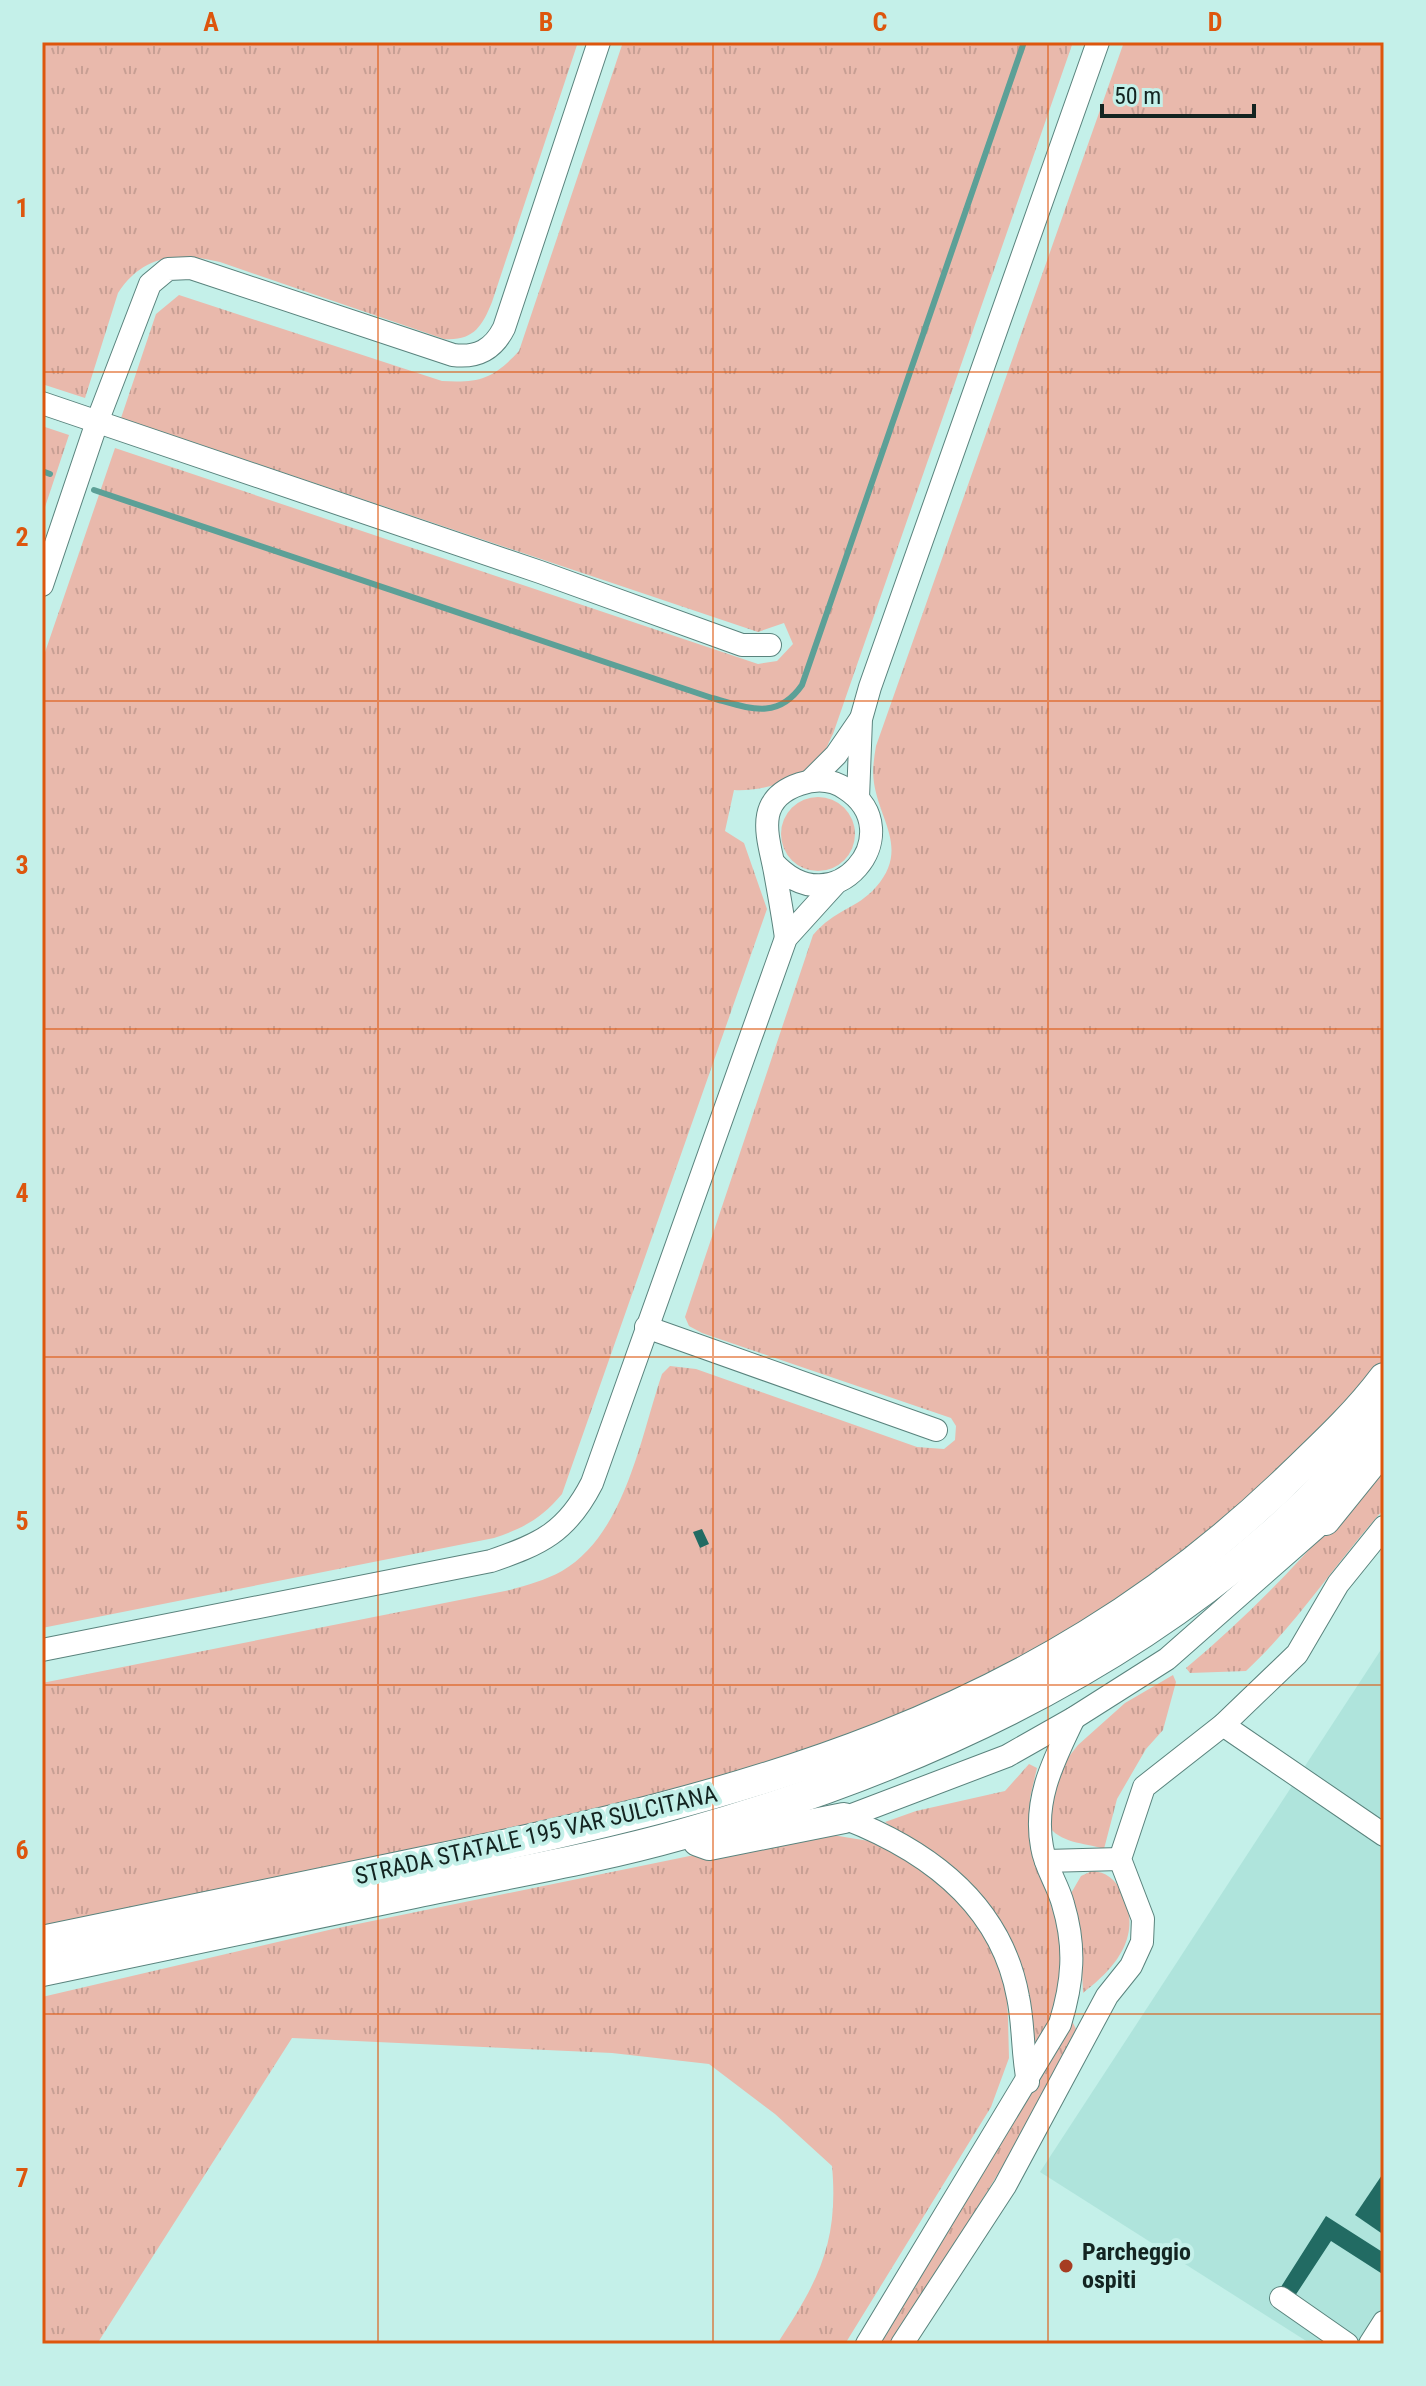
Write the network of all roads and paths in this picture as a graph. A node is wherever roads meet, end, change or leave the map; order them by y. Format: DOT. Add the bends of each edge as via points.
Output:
graph roads {
  1 [pos="599,42"];
  2 [pos="1098,42"];
  3 [pos="42,403"];
  4 [pos="97,422"];
  5 [pos="42,585"];
  6 [pos="770,645"];
  7 [pos="861,719"];
  8 [pos="810,781"];
  9 [pos="858,798"];
  10 [pos="773,862"];
  11 [pos="835,884"];
  12 [pos="786,938"];
  13 [pos="646,1327"];
  14 [pos="1384,1378"];
  15 [pos="1384,1419"];
  16 [pos="936,1430"];
  17 [pos="1384,1447"];
  18 [pos="1325,1520"];
  19 [pos="1384,1527"];
  20 [pos="42,1650"];
  21 [pos="1074,1718"];
  22 [pos="1223,1725"];
  23 [pos="844,1818"];
  24 [pos="681,1835"];
  25 [pos="1384,1835"];
  26 [pos="1120,1859"];
  27 [pos="1046,1861"];
  28 [pos="42,1941"];
  29 [pos="42,1971"];
  30 [pos="1028,2082"];
  31 [pos="1281,2298"];
  32 [pos="1384,2322"];
  33 [pos="867,2344"];
  34 [pos="902,2344"];
  35 [pos="1347,2344"];
  36 [pos="1370,2344"];
  1 -- 4 [label="street" via="504,328 489,349 453,355 179,266 150,284"];
  2 -- 7 [label="street"];
  3 -- 4 [label="street"];
  4 -- 5 [label="street"];
  4 -- 6 [label="street" via="742,645"];
  7 -- 8 [label="street"];
  7 -- 9 [label="street"];
  8 -- 9 [label="street" via="836,784"];
  8 -- 10 [label="street" via="787,791 770,811 765,828"];
  9 -- 11 [label="street" via="871,829 869,847 862,863"];
  10 -- 11 [label="street" via="800,883"];
  10 -- 12 [label="street"];
  11 -- 12 [label="street"];
  12 -- 13 [label="street"];
  13 -- 16 [label="street"];
  13 -- 20 [label="street" via="578,1510 558,1531 529,1548 491,1561"];
  14 -- 28 [label="highway, STRADA STATALE 195 VAR SULCITANA" via="1359,1412 1227,1537 1154,1594 982,1695 871,1744 709,1798 599,1826"];
  15 -- 24 [label="highway, STRADA STATALE 195 VAR SULCITANA" via="1243,1558 1103,1659 934,1747"];
  17 -- 18 [label="highway"];
  18 -- 21 [label="street" via="1167,1659"];
  19 -- 22 [label="street" via="1338,1584 1297,1654"];
  21 -- 23 [label="street" via="1007,1756"];
  21 -- 27 [label="street" via="1043,1795"];
  22 -- 25 [label="street"];
  22 -- 26 [label="street" via="1144,1787"];
  23 -- 24 [label="highway" via="709,1845"];
  23 -- 30 [label="street" via="880,1832 938,1867 986,1918 1016,1986"];
  24 -- 29 [label="highway, STRADA STATALE 195 VAR SULCITANA"];
  26 -- 27 [label="street"];
  26 -- 34 [label="street" via="1143,1919 1142,1942 1107,1996 1005,2186"];
  27 -- 30 [label="street" via="1073,1950 1072,1986 1060,2024"];
  30 -- 33 [label="street"];
  31 -- 35 [label="street"];
  32 -- 36 [label="street"];
}
